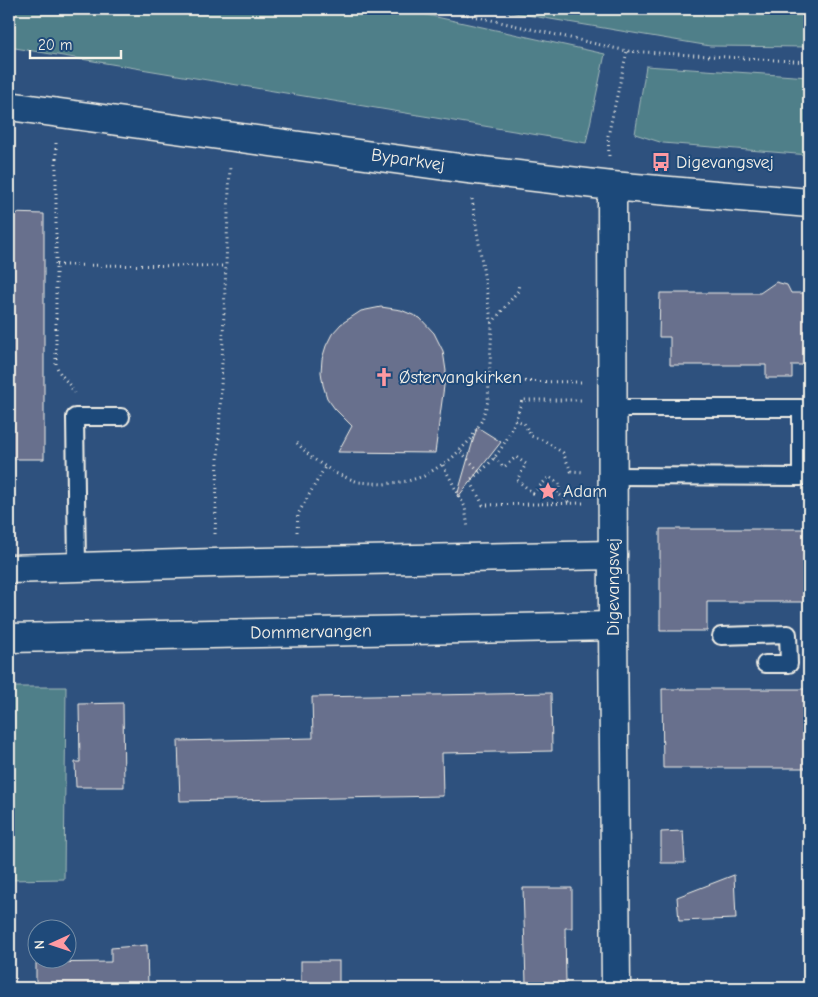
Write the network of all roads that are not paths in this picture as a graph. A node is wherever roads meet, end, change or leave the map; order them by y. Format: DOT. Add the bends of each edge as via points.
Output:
graph roads {
  1 [pos="9,106"];
  2 [pos="612,186"];
  3 [pos="809,203"];
  4 [pos="612,395"];
  5 [pos="121,417"];
  6 [pos="613,476"];
  7 [pos="613,555"];
  8 [pos="77,566"];
  9 [pos="9,569"];
  10 [pos="613,626"];
  11 [pos="721,636"];
  12 [pos="9,638"];
  13 [pos="764,664"];
  14 [pos="616,988"];
  1 -- 2 [label="street, Byparkvej"];
  2 -- 3 [label="street, Byparkvej"];
  2 -- 4 [label="street, Digevangsvej"];
  4 -- 6 [label="street, Digevangsvej"];
  4 -- 6 [label="lane" via="802,408 801,477"];
  5 -- 8 [label="lane" via="76,417"];
  6 -- 7 [label="street, Digevangsvej"];
  7 -- 8 [label="street"];
  7 -- 10 [label="street, Digevangsvej"];
  8 -- 9 [label="street"];
  10 -- 12 [label="street, Dommervangen"];
  10 -- 14 [label="street, Digevangsvej"];
  11 -- 13 [label="lane" via="788,634 790,664"];
}
